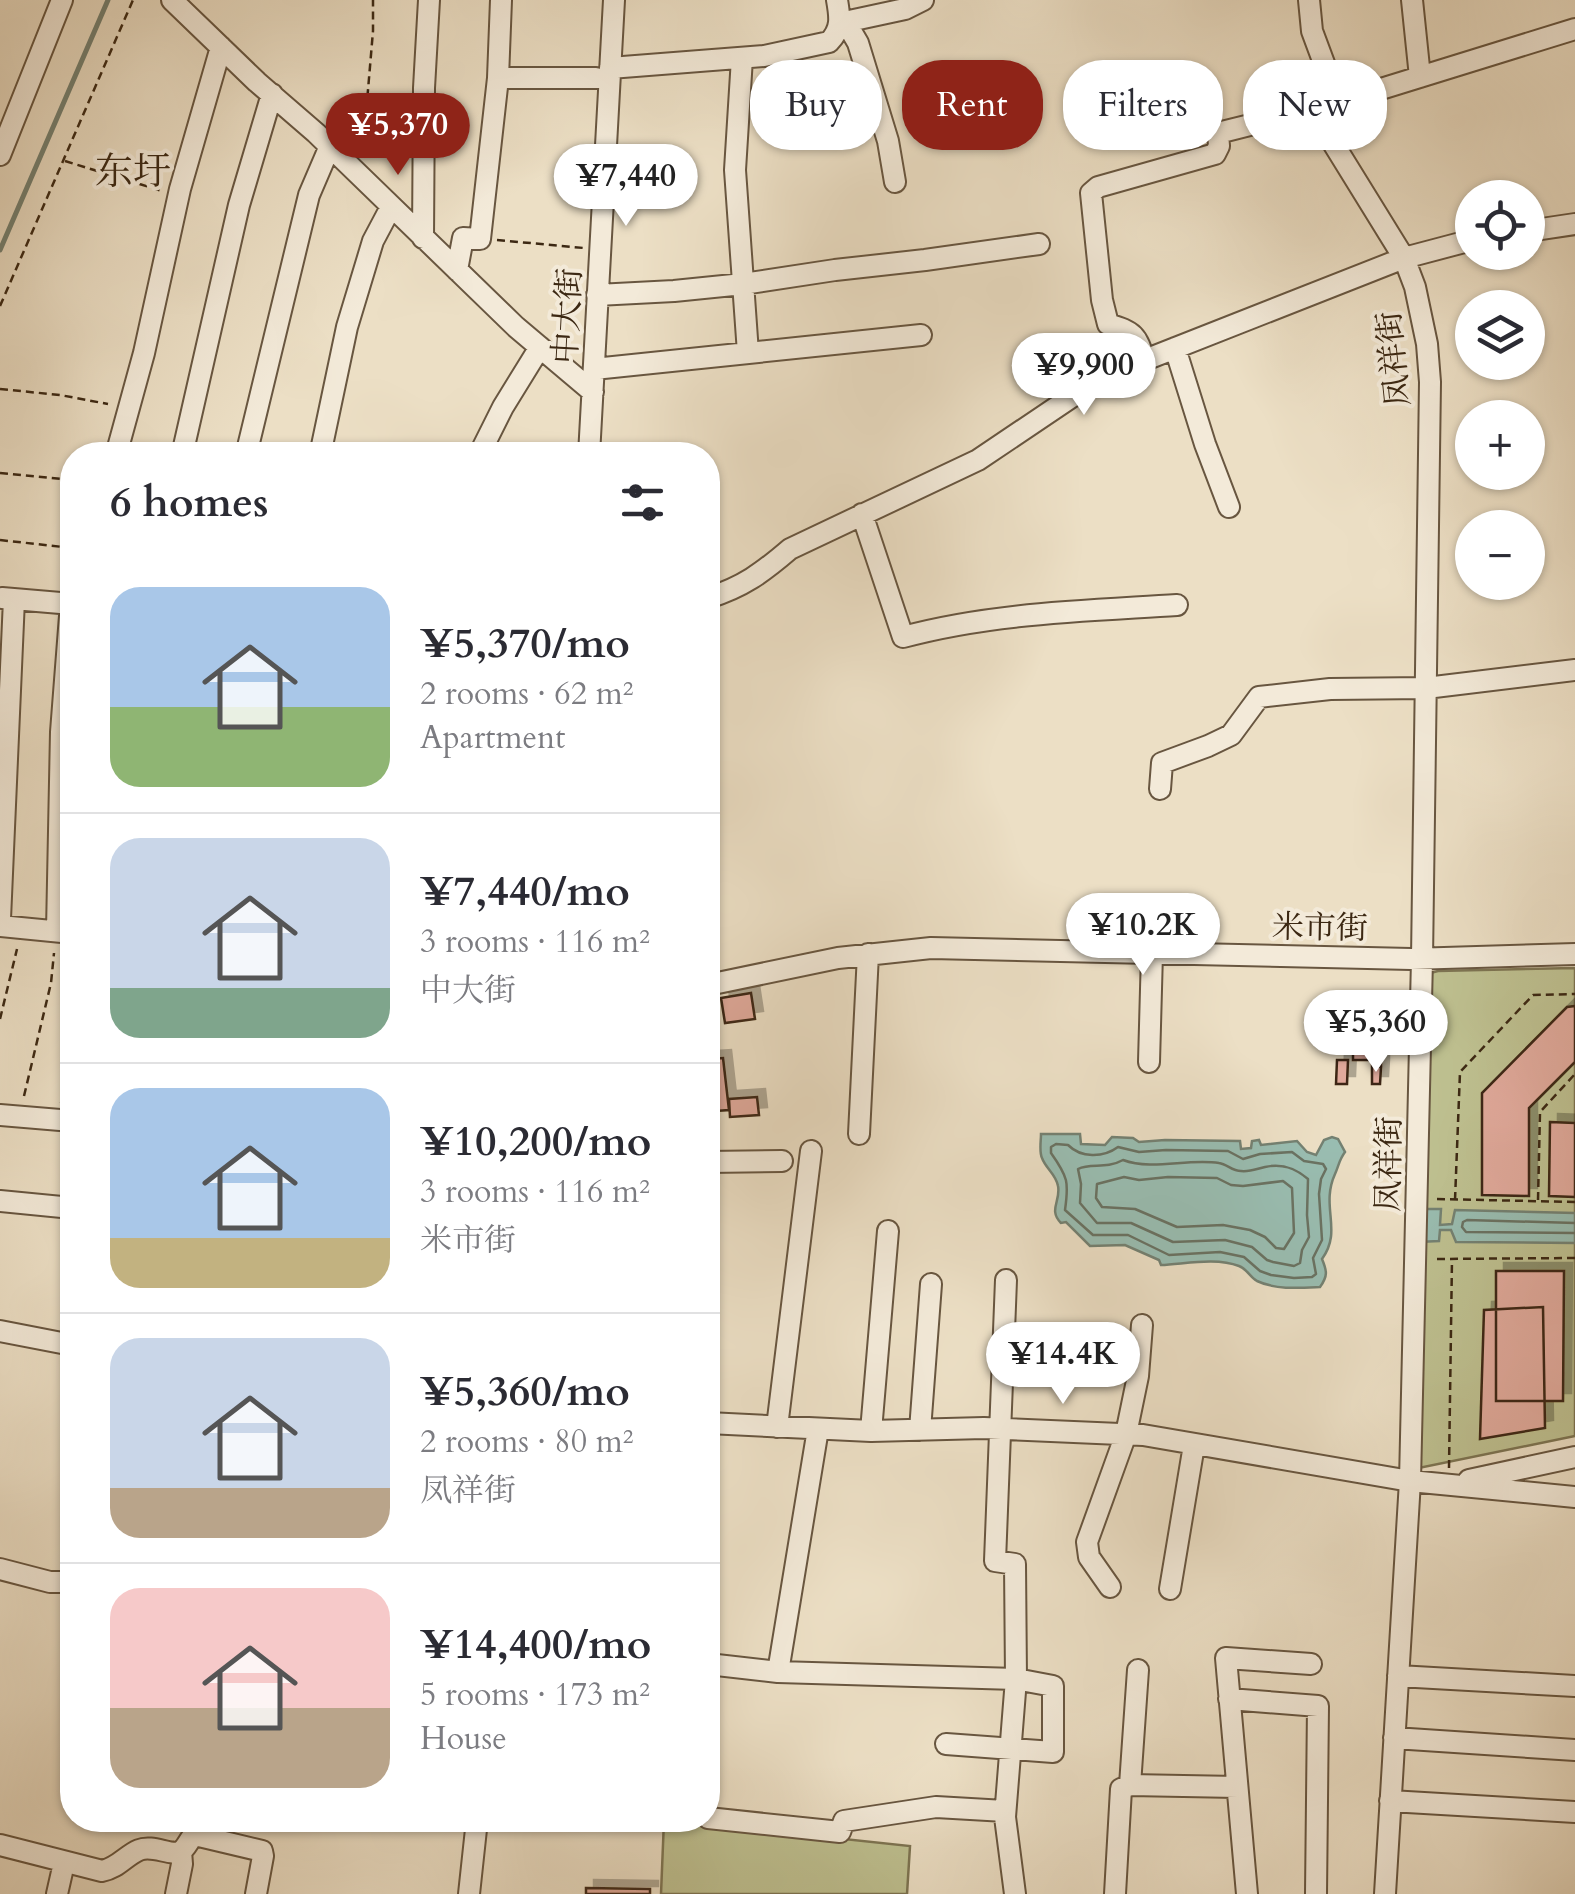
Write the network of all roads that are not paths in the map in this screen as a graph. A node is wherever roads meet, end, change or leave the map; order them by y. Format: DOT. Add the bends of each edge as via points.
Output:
graph roads {
  1 [pos="62,0"];
  2 [pos="172,0"];
  3 [pos="429,0"];
  4 [pos="501,0"];
  5 [pos="614,0"];
  6 [pos="838,0"];
  7 [pos="923,0"];
  8 [pos="1309,0"];
  9 [pos="1412,0"];
  10 [pos="840,23"];
  11 [pos="1575,29"];
  12 [pos="222,47"];
  13 [pos="742,58"];
  14 [pos="1324,60"];
  15 [pos="603,73"];
  16 [pos="1420,77"];
  17 [pos="498,78"];
  18 [pos="1387,87"];
  19 [pos="272,94"];
  20 [pos="1243,127"];
  21 [pos="330,146"];
  22 [pos="1335,150"];
  23 [pos="0,155"];
  24 [pos="895,182"];
  25 [pos="391,207"];
  26 [pos="1575,224"];
  27 [pos="1545,228"];
  28 [pos="423,238"];
  29 [pos="1039,244"];
  30 [pos="1455,244"];
  31 [pos="1404,258"];
  32 [pos="457,270"];
  33 [pos="743,284"];
  34 [pos="598,295"];
  35 [pos="921,335"];
  36 [pos="540,347"];
  37 [pos="1175,348"];
  38 [pos="748,353"];
  39 [pos="1144,360"];
  40 [pos="594,369"];
  41 [pos="593,392"];
  42 [pos="120,442"];
  43 [pos="185,442"];
  44 [pos="249,442"];
  45 [pos="323,442"];
  46 [pos="484,442"];
  47 [pos="590,442"];
  48 [pos="1229,506"];
  49 [pos="862,514"];
  50 [pos="720,594"];
  51 [pos="7,599"];
  52 [pos="60,603"];
  53 [pos="1177,606"];
  54 [pos="1575,670"];
  55 [pos="1426,688"];
  56 [pos="1160,789"];
  57 [pos="0,918"];
  58 [pos="11,927"];
  59 [pos="60,932"];
  60 [pos="1152,953"];
  61 [pos="868,954"];
  62 [pos="1575,954"];
  63 [pos="1422,959"];
  64 [pos="720,983"];
  65 [pos="1150,1062"];
  66 [pos="10,1116"];
  67 [pos="60,1120"];
  68 [pos="859,1134"];
  69 [pos="811,1152"];
  70 [pos="782,1161"];
  71 [pos="720,1162"];
  72 [pos="0,1201"];
  73 [pos="60,1207"];
  74 [pos="888,1230"];
  75 [pos="1006,1280"];
  76 [pos="931,1284"];
  77 [pos="1142,1325"];
  78 [pos="0,1332"];
  79 [pos="60,1343"];
  80 [pos="720,1424"];
  81 [pos="776,1426"];
  82 [pos="818,1428"];
  83 [pos="998,1429"];
  84 [pos="920,1430"];
  85 [pos="871,1431"];
  86 [pos="1126,1434"];
  87 [pos="1194,1445"];
  88 [pos="1575,1457"];
  89 [pos="1410,1481"];
  90 [pos="1575,1496"];
  91 [pos="0,1569"];
  92 [pos="60,1582"];
  93 [pos="1110,1587"];
  94 [pos="1170,1589"];
  95 [pos="1311,1664"];
  96 [pos="720,1665"];
  97 [pos="1138,1670"];
  98 [pos="778,1672"];
  99 [pos="1398,1676"];
  100 [pos="1016,1679"];
  101 [pos="1575,1686"];
  102 [pos="1230,1698"];
  103 [pos="1394,1738"];
  104 [pos="946,1744"];
  105 [pos="1010,1750"];
  106 [pos="1575,1750"];
  107 [pos="1130,1786"];
  108 [pos="1238,1787"];
  109 [pos="1390,1801"];
  110 [pos="1005,1810"];
  111 [pos="1575,1812"];
  112 [pos="720,1819"];
  113 [pos="477,1832"];
  114 [pos="0,1844"];
  115 [pos="181,1851"];
  116 [pos="64,1863"];
  117 [pos="102,1872"];
  118 [pos="57,1894"];
  119 [pos="98,1894"];
  120 [pos="176,1894"];
  121 [pos="256,1894"];
  122 [pos="469,1894"];
  123 [pos="1014,1894"];
  124 [pos="1114,1894"];
  125 [pos="1247,1894"];
  126 [pos="1316,1894"];
  127 [pos="1385,1894"];
  1 -- 23 [label="street"];
  2 -- 12 [label="street"];
  3 -- 28 [label="street"];
  4 -- 17 [label="street"];
  5 -- 15 [label="street, 中大街"];
  6 -- 10 [label="street"];
  7 -- 10 [label="street"];
  8 -- 14 [label="street, 凤祥街"];
  9 -- 16 [label="street"];
  10 -- 13 [label="street" via="829,42"];
  10 -- 24 [label="street" via="858,43"];
  11 -- 16 [label="street"];
  12 -- 19 [label="street"];
  12 -- 42 [label="street" via="178,196"];
  13 -- 15 [label="street"];
  13 -- 33 [label="street" via="735,170"];
  15 -- 17 [label="street"];
  15 -- 34 [label="street, 中大街"];
  16 -- 18 [label="street"];
  17 -- 32 [label="street" via="480,239 463,238"];
  19 -- 21 [label="street"];
  19 -- 43 [label="street" via="239,205"];
  20 -- 39 [label="street" via="1218,133 1215,154 1091,194 1108,324 1131,332"];
  21 -- 25 [label="street"];
  21 -- 44 [label="street" via="309,195"];
  22 -- 31 [label="street, 凤祥街"];
  25 -- 28 [label="street"];
  25 -- 45 [label="street" via="373,241 347,326"];
  26 -- 27 [label="street"];
  28 -- 32 [label="street"];
  29 -- 33 [label="street"];
  30 -- 31 [label="street"];
  31 -- 37 [label="street"];
  31 -- 55 [label="street, 凤祥街" via="1430,382"];
  32 -- 36 [label="street"];
  33 -- 34 [label="street"];
  33 -- 38 [label="street"];
  34 -- 40 [label="street, 中大街"];
  35 -- 38 [label="street"];
  36 -- 41 [label="street"];
  36 -- 46 [label="street"];
  37 -- 39 [label="street"];
  37 -- 48 [label="street"];
  38 -- 40 [label="street"];
  39 -- 49 [label="street" via="1085,388 978,460"];
  40 -- 41 [label="street, 中大街"];
  41 -- 47 [label="street, 中大街"];
  49 -- 50 [label="street"];
  49 -- 53 [label="street" via="902,638 1008,616"];
  51 -- 52 [label="street"];
  51 -- 57 [label="street"];
  54 -- 55 [label="street"];
  55 -- 56 [label="street" via="1259,697 1231,735 1162,763"];
  55 -- 63 [label="street, 凤祥街"];
  58 -- 59 [label="street"];
  60 -- 61 [label="street, 米市街" via="931,948"];
  60 -- 63 [label="street, 米市街"];
  60 -- 65 [label="street"];
  61 -- 64 [label="street, 米市街"];
  61 -- 68 [label="street"];
  62 -- 63 [label="street, 米市街"];
  63 -- 89 [label="street, 凤祥街"];
  66 -- 67 [label="street"];
  69 -- 81 [label="street"];
  70 -- 71 [label="street"];
  72 -- 73 [label="street"];
  74 -- 85 [label="street"];
  75 -- 83 [label="street"];
  76 -- 84 [label="street"];
  77 -- 86 [label="street"];
  78 -- 79 [label="street"];
  80 -- 81 [label="street"];
  81 -- 82 [label="street"];
  82 -- 85 [label="street"];
  82 -- 98 [label="street"];
  83 -- 84 [label="street"];
  83 -- 86 [label="street"];
  83 -- 100 [label="street" via="995,1561 1016,1564"];
  84 -- 85 [label="street"];
  86 -- 87 [label="street"];
  86 -- 93 [label="street" via="1087,1542 1089,1557"];
  87 -- 89 [label="street"];
  87 -- 94 [label="street"];
  88 -- 89 [label="street" via="1449,1484"];
  89 -- 90 [label="street"];
  89 -- 99 [label="street, 凤祥街"];
  91 -- 92 [label="street"];
  95 -- 102 [label="street" via="1226,1658"];
  96 -- 98 [label="street"];
  97 -- 107 [label="street"];
  98 -- 100 [label="street"];
  99 -- 101 [label="street"];
  99 -- 103 [label="street, 凤祥街"];
  100 -- 105 [label="street"];
  100 -- 105 [label="street" via="1054,1686 1053,1752"];
  102 -- 108 [label="street"];
  102 -- 126 [label="street" via="1318,1706"];
  103 -- 106 [label="street"];
  103 -- 109 [label="street, 凤祥街"];
  104 -- 105 [label="street"];
  105 -- 110 [label="street"];
  107 -- 108 [label="street"];
  107 -- 124 [label="street" via="1121,1789"];
  108 -- 125 [label="street"];
  109 -- 111 [label="street"];
  109 -- 127 [label="street, 凤祥街"];
  110 -- 112 [label="street" via="936,1807 844,1821 840,1832"];
  110 -- 123 [label="street"];
  113 -- 122 [label="street"];
  114 -- 116 [label="street"];
  115 -- 117 [label="street" via="142,1848"];
  115 -- 120 [label="street"];
  115 -- 121 [label="street" via="199,1836 262,1850"];
  116 -- 117 [label="street"];
  116 -- 118 [label="street"];
  117 -- 119 [label="street"];
}
